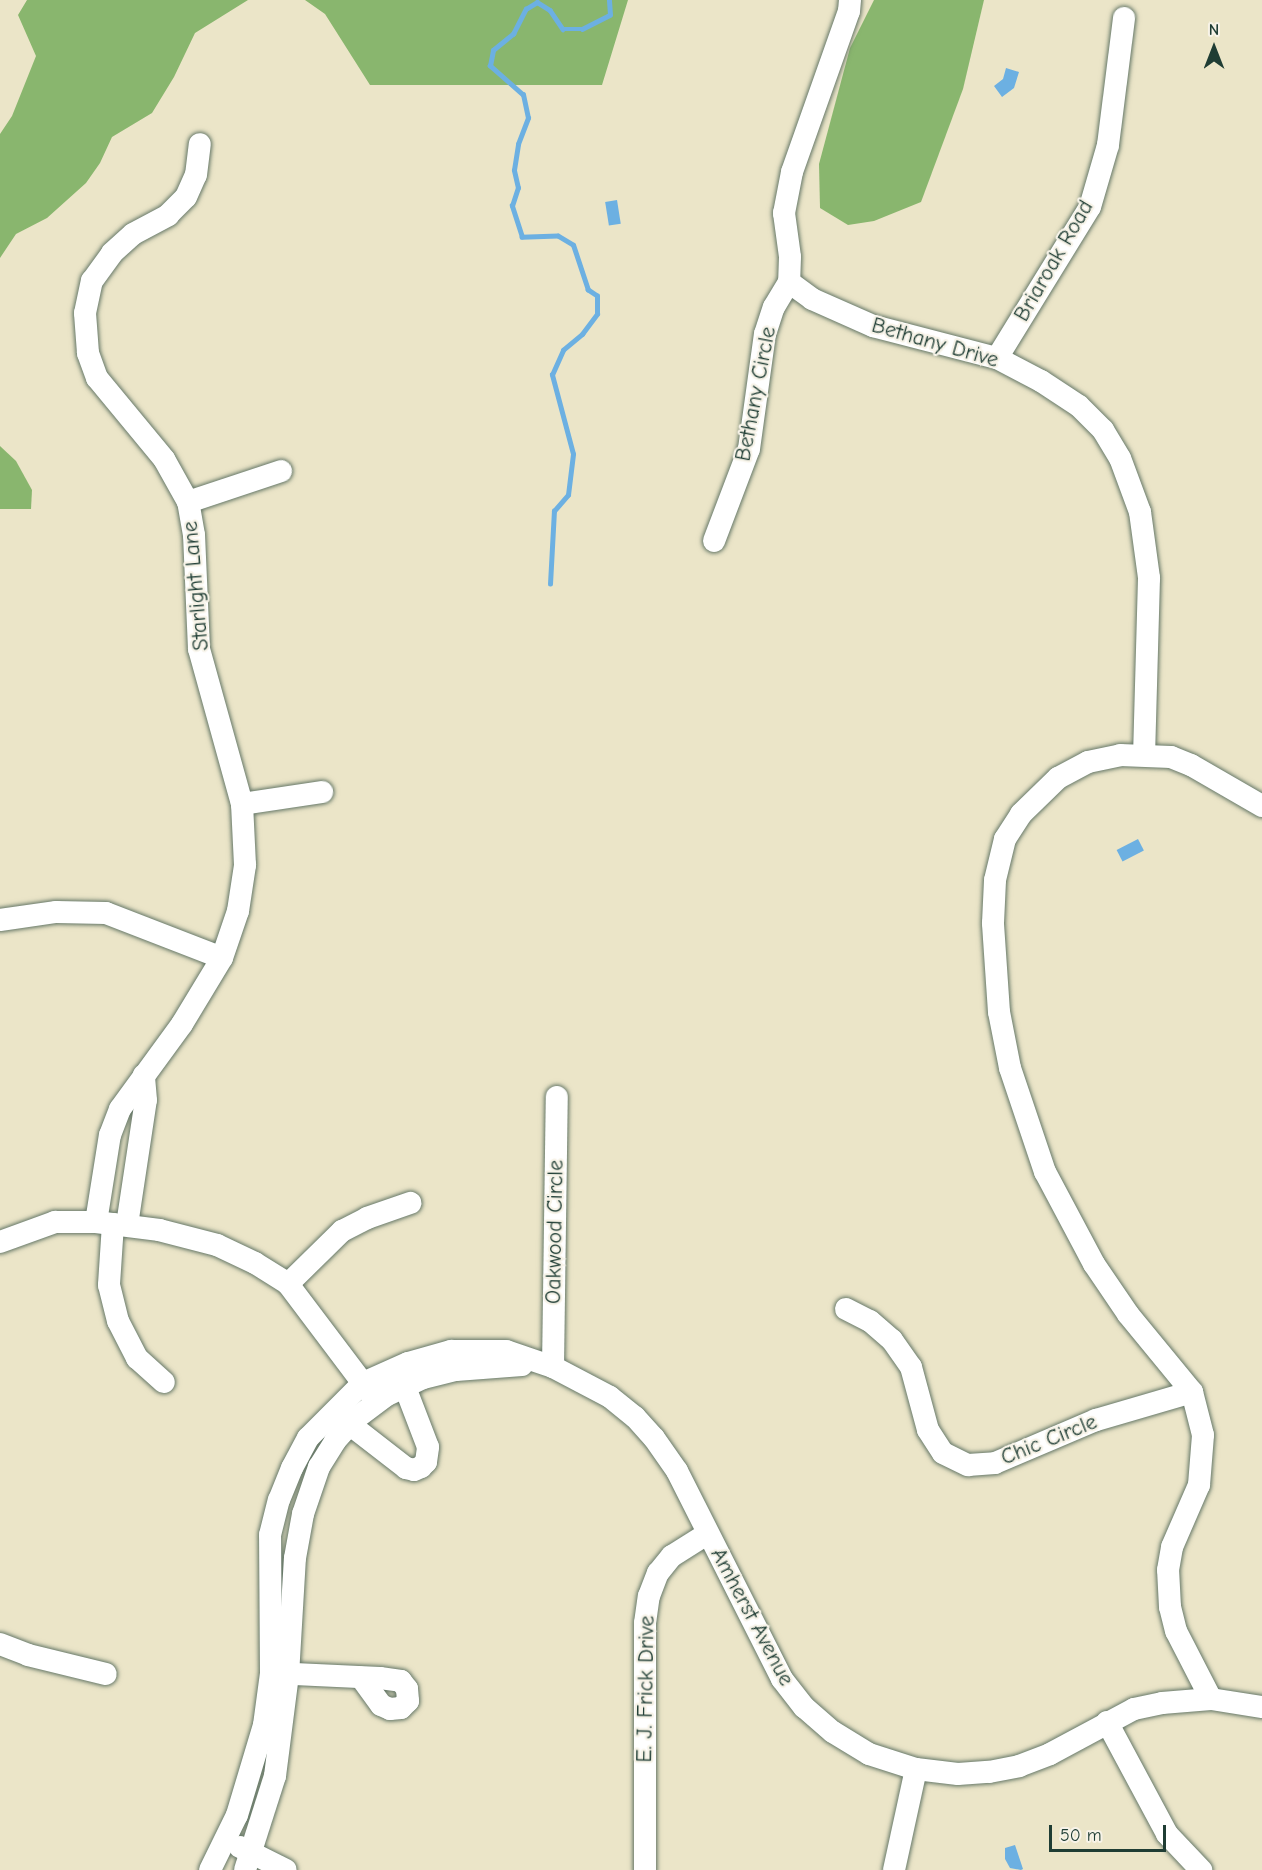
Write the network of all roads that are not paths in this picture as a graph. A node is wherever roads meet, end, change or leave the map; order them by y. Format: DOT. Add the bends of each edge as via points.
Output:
graph roads {
  1 [pos="850,0"];
  2 [pos="1125,18"];
  3 [pos="200,144"];
  4 [pos="789,282"];
  5 [pos="997,358"];
  6 [pos="281,471"];
  7 [pos="188,502"];
  8 [pos="714,541"];
  9 [pos="1144,754"];
  10 [pos="322,792"];
  11 [pos="242,804"];
  12 [pos="1262,806"];
  13 [pos="0,920"];
  14 [pos="222,958"];
  15 [pos="144,1075"];
  16 [pos="557,1097"];
  17 [pos="410,1203"];
  18 [pos="112,1224"];
  19 [pos="0,1242"];
  20 [pos="288,1284"];
  21 [pos="846,1309"];
  22 [pos="546,1365"];
  23 [pos="401,1377"];
  24 [pos="164,1382"];
  25 [pos="363,1383"];
  26 [pos="1192,1392"];
  27 [pos="377,1402"];
  28 [pos="341,1418"];
  29 [pos="707,1534"];
  30 [pos="0,1644"];
  31 [pos="106,1674"];
  32 [pos="279,1674"];
  33 [pos="361,1677"];
  34 [pos="1211,1699"];
  35 [pos="1262,1707"];
  36 [pos="1107,1722"];
  37 [pos="916,1769"];
  38 [pos="226,1840"];
  39 [pos="249,1861"];
  40 [pos="210,1870"];
  41 [pos="286,1870"];
  42 [pos="645,1870"];
  43 [pos="894,1870"];
  44 [pos="1201,1870"];
  1 -- 4 [label="street" via="792,172 784,213"];
  2 -- 5 [label="street, Briaroak Road" via="1108,145 1090,207"];
  3 -- 7 [label="street, Starlight Lane" via="196,175 186,197 168,215 133,234 112,253 92,281 85,313 88,353 97,378 165,459"];
  4 -- 5 [label="street, Bethany Drive" via="812,299 873,326"];
  4 -- 8 [label="street, Bethany Circle" via="774,307 765,334 749,449"];
  5 -- 9 [label="street, Bethany Drive" via="1079,406 1103,430 1120,458 1140,512 1149,578"];
  6 -- 7 [label="street"];
  7 -- 11 [label="street, Starlight Lane" via="194,535 199,649"];
  9 -- 12 [label="street" via="1171,757 1191,765"];
  9 -- 26 [label="street" via="1088,762 1058,778 1021,814 1005,838 994,880 998,1000 1010,1068 1045,1172 1101,1274 1128,1314"];
  10 -- 11 [label="street"];
  11 -- 14 [label="street, Starlight Lane" via="245,865 238,911"];
  13 -- 14 [label="street" via="57,912 106,913"];
  14 -- 15 [label="street, Starlight Lane" via="182,1024"];
  15 -- 18 [label="street" via="146,1100"];
  15 -- 18 [label="street, Starlight Lane" via="120,1109 110,1135"];
  16 -- 22 [label="street, Oakwood Circle"];
  17 -- 20 [label="street" via="342,1231"];
  18 -- 19 [label="street" via="55,1222"];
  18 -- 20 [label="street" via="159,1230 217,1245"];
  18 -- 24 [label="street" via="109,1285 118,1321 137,1358"];
  20 -- 25 [label="street"];
  21 -- 26 [label="street, Chic Circle" via="870,1321 892,1340 910,1367 928,1430 943,1453 968,1465 995,1463 1096,1420"];
  22 -- 23 [label="street, Amherst Avenue" via="506,1351 450,1351"];
  22 -- 29 [label="street, Amherst Avenue" via="610,1397 648,1431 677,1471"];
  23 -- 25 [label="street, Amherst Avenue"];
  23 -- 27 [label="street, Amherst Avenue"];
  23 -- 28 [label="street" via="428,1447 426,1462 421,1467 406,1468"];
  25 -- 27 [label="street"];
  25 -- 28 [label="street, Amherst Avenue"];
  26 -- 34 [label="street" via="1203,1435 1199,1485 1172,1547 1168,1570 1170,1607 1176,1631"];
  27 -- 28 [label="street, Amherst Avenue"];
  28 -- 32 [label="street, Amherst Avenue" via="308,1438 279,1500 270,1536"];
  29 -- 37 [label="street, Amherst Avenue" via="765,1649 804,1707 832,1732 869,1754"];
  29 -- 42 [label="street, E. J. Frick Drive" via="672,1556 658,1573 649,1596 645,1623"];
  30 -- 31 [label="street"];
  32 -- 33 [label="street"];
  32 -- 38 [label="street, Amherst Avenue" via="252,1769"];
  32 -- 39 [label="street, Amherst Avenue" via="275,1776"];
  34 -- 35 [label="street, Amherst Avenue"];
  34 -- 36 [label="street, Amherst Avenue" via="1134,1709"];
  36 -- 37 [label="street, Amherst Avenue" via="1050,1754 1019,1766 958,1774"];
  36 -- 44 [label="street" via="1167,1834"];
  37 -- 43 [label="street"];
  38 -- 39 [label="street"];
  38 -- 40 [label="street, Amherst Avenue"];
  39 -- 41 [label="street"];
}
